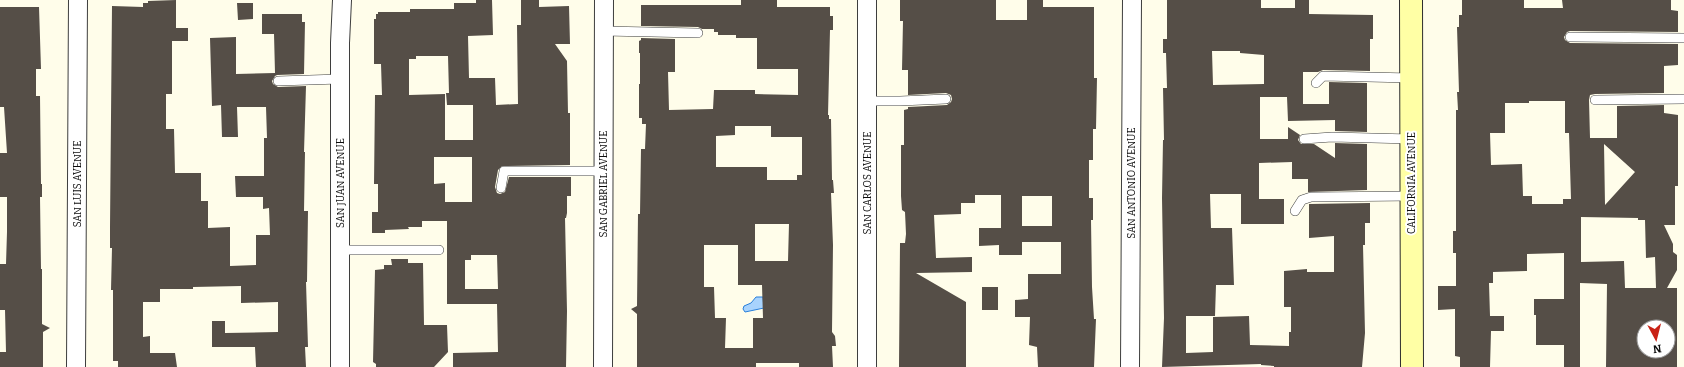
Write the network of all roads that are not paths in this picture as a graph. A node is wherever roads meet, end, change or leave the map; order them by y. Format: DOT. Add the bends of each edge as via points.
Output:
graph roads {
  1 [pos="78,0"];
  2 [pos="342,0"];
  3 [pos="604,0"];
  4 [pos="867,0"];
  5 [pos="1132,0"];
  6 [pos="1411,0"];
  7 [pos="604,32"];
  8 [pos="698,32"];
  9 [pos="1570,37"];
  10 [pos="1684,38"];
  11 [pos="1411,78"];
  12 [pos="340,79"];
  13 [pos="278,81"];
  14 [pos="1316,84"];
  15 [pos="946,99"];
  16 [pos="1684,99"];
  17 [pos="1595,100"];
  18 [pos="866,101"];
  19 [pos="1304,139"];
  20 [pos="1411,139"];
  21 [pos="603,171"];
  22 [pos="501,188"];
  23 [pos="1412,196"];
  24 [pos="1295,211"];
  25 [pos="340,250"];
  26 [pos="439,250"];
  27 [pos="76,367"];
  28 [pos="340,367"];
  29 [pos="603,367"];
  30 [pos="867,367"];
  31 [pos="1130,367"];
  32 [pos="1412,367"];
  1 -- 27 [label="street, SAN LUIS AVENUE"];
  2 -- 12 [label="street, SAN JUAN AVENUE"];
  3 -- 7 [label="street, SAN GABRIEL AVENUE"];
  4 -- 18 [label="street, SAN CARLOS AVENUE"];
  5 -- 31 [label="street, SAN ANTONIO AVENUE"];
  6 -- 11 [label="main road, CALIFORNIA AVENUE"];
  7 -- 8 [label="lane"];
  7 -- 21 [label="street, SAN GABRIEL AVENUE"];
  9 -- 10 [label="lane"];
  11 -- 14 [label="lane" via="1323,76"];
  11 -- 20 [label="main road, CALIFORNIA AVENUE"];
  12 -- 13 [label="lane"];
  12 -- 25 [label="street, SAN JUAN AVENUE"];
  15 -- 18 [label="lane"];
  16 -- 17 [label="lane"];
  18 -- 30 [label="street, SAN CARLOS AVENUE"];
  19 -- 20 [label="lane"];
  20 -- 23 [label="main road, CALIFORNIA AVENUE"];
  21 -- 22 [label="lane" via="504,171"];
  21 -- 29 [label="street, SAN GABRIEL AVENUE"];
  23 -- 24 [label="lane" via="1316,197 1302,200"];
  23 -- 32 [label="main road, CALIFORNIA AVENUE"];
  25 -- 26 [label="lane"];
  25 -- 28 [label="street, SAN JUAN AVENUE"];
}
